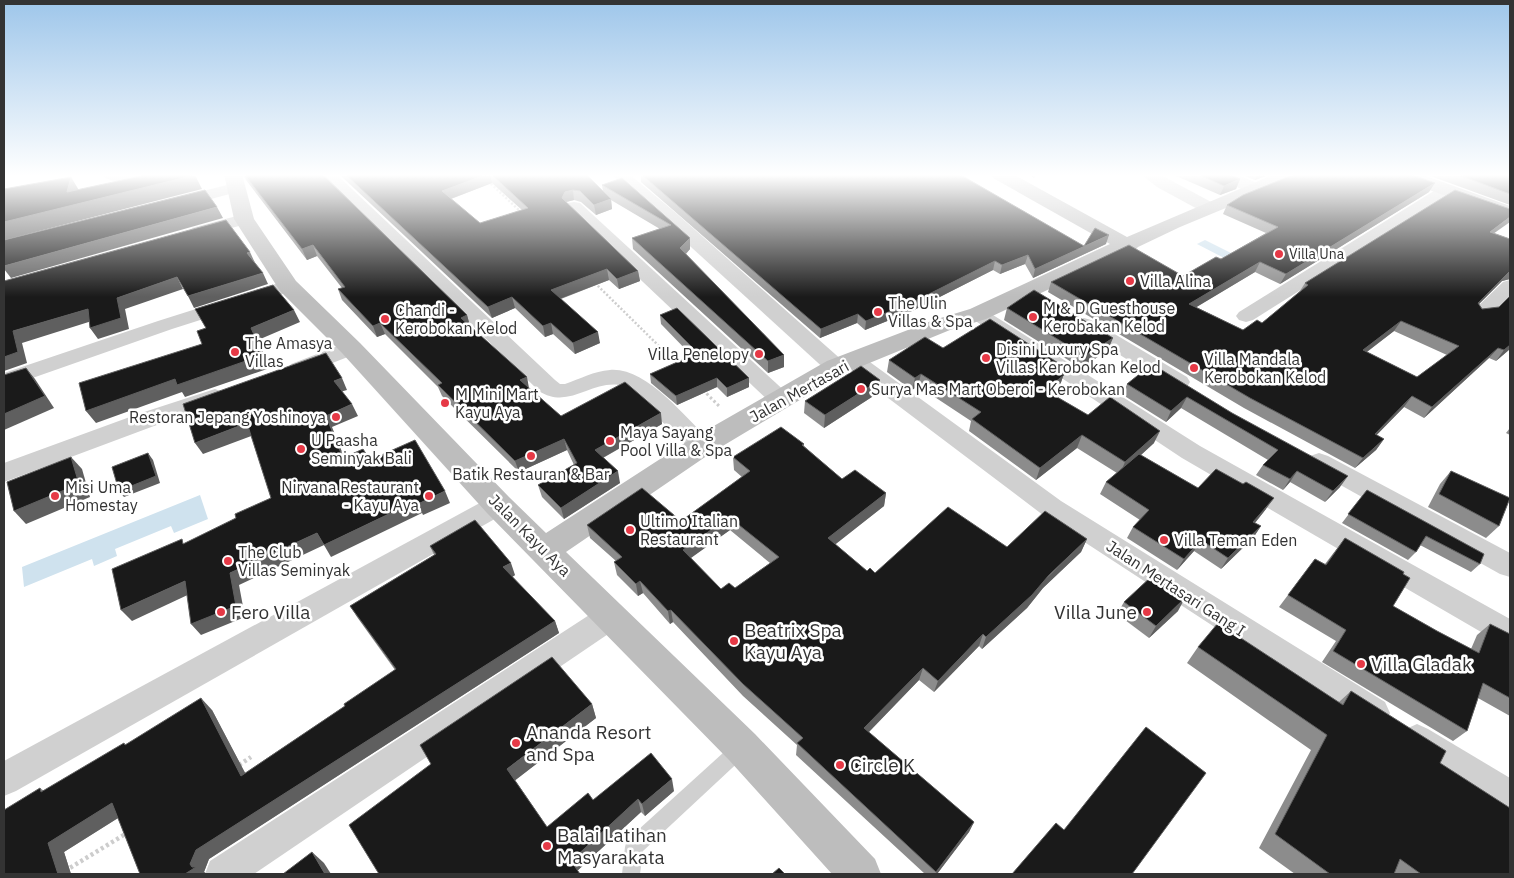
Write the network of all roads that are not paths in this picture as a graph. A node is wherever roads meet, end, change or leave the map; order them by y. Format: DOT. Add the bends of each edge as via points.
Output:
graph roads {
  1 [pos="243,215"];
  2 [pos="369,215"];
  3 [pos="583,215"];
  4 [pos="668,215"];
  5 [pos="1073,215"];
  6 [pos="1194,215"];
  7 [pos="1408,215"];
  8 [pos="244,219"];
  9 [pos="180,237"];
  10 [pos="1128,246"];
  11 [pos="288,286"];
  12 [pos="1510,286"];
  13 [pos="1029,291"];
  14 [pos="1482,313"];
  15 [pos="978,314"];
  16 [pos="1246,316"];
  17 [pos="351,348"];
  18 [pos="845,364"];
  19 [pos="276,377"];
  20 [pos="4,381"];
  21 [pos="239,390"];
  22 [pos="1194,391"];
  23 [pos="782,400"];
  24 [pos="701,446"];
  25 [pos="1304,454"];
  26 [pos="4,473"];
  27 [pos="498,505"];
  28 [pos="544,550"];
  29 [pos="1510,566"];
  30 [pos="610,616"];
  31 [pos="1510,634"];
  32 [pos="742,747"];
  33 [pos="4,778"];
  34 [pos="1510,798"];
  35 [pos="224,874"];
  36 [pos="631,874"];
  37 [pos="860,874"];
  1 -- 8 [label="street, Jalan Kayu Aya"];
  2 -- 24 [label="street" via="545,384 557,391 606,378 626,379"];
  3 -- 23 [label="street"];
  4 -- 18 [label="street, Jalan Mertasari Gang I"];
  5 -- 10 [label="street"];
  6 -- 10 [label="street, Jalan Mertasari"];
  7 -- 16 [label="street"];
  8 -- 9 [label="street"];
  8 -- 11 [label="street, Jalan Kayu Aya"];
  10 -- 13 [label="street, Jalan Mertasari"];
  11 -- 17 [label="street, Jalan Kayu Aya"];
  11 -- 20 [label="street"];
  12 -- 14 [label="street"];
  13 -- 15 [label="street, Jalan Mertasari"];
  13 -- 22 [label="street"];
  15 -- 18 [label="street, Jalan Mertasari"];
  15 -- 31 [label="street" via="1191,452"];
  17 -- 19 [label="street"];
  17 -- 27 [label="street, Jalan Kayu Aya"];
  18 -- 23 [label="street, Jalan Mertasari"];
  18 -- 34 [label="street, Jalan Mertasari Gang I" via="1052,508"];
  21 -- 26 [label="street" via="146,420"];
  23 -- 24 [label="street, Jalan Mertasari"];
  24 -- 28 [label="street, Jalan Mertasari"];
  25 -- 29 [label="street"];
  27 -- 28 [label="street, Jalan Kayu Aya"];
  27 -- 33 [label="street"];
  28 -- 30 [label="street, Jalan Kayu Aya"];
  30 -- 32 [label="street, Jalan Kayu Aya"];
  30 -- 35 [label="street"];
  32 -- 36 [label="lane" via="634,847"];
  32 -- 37 [label="street, Jalan Kayu Aya"];
}
